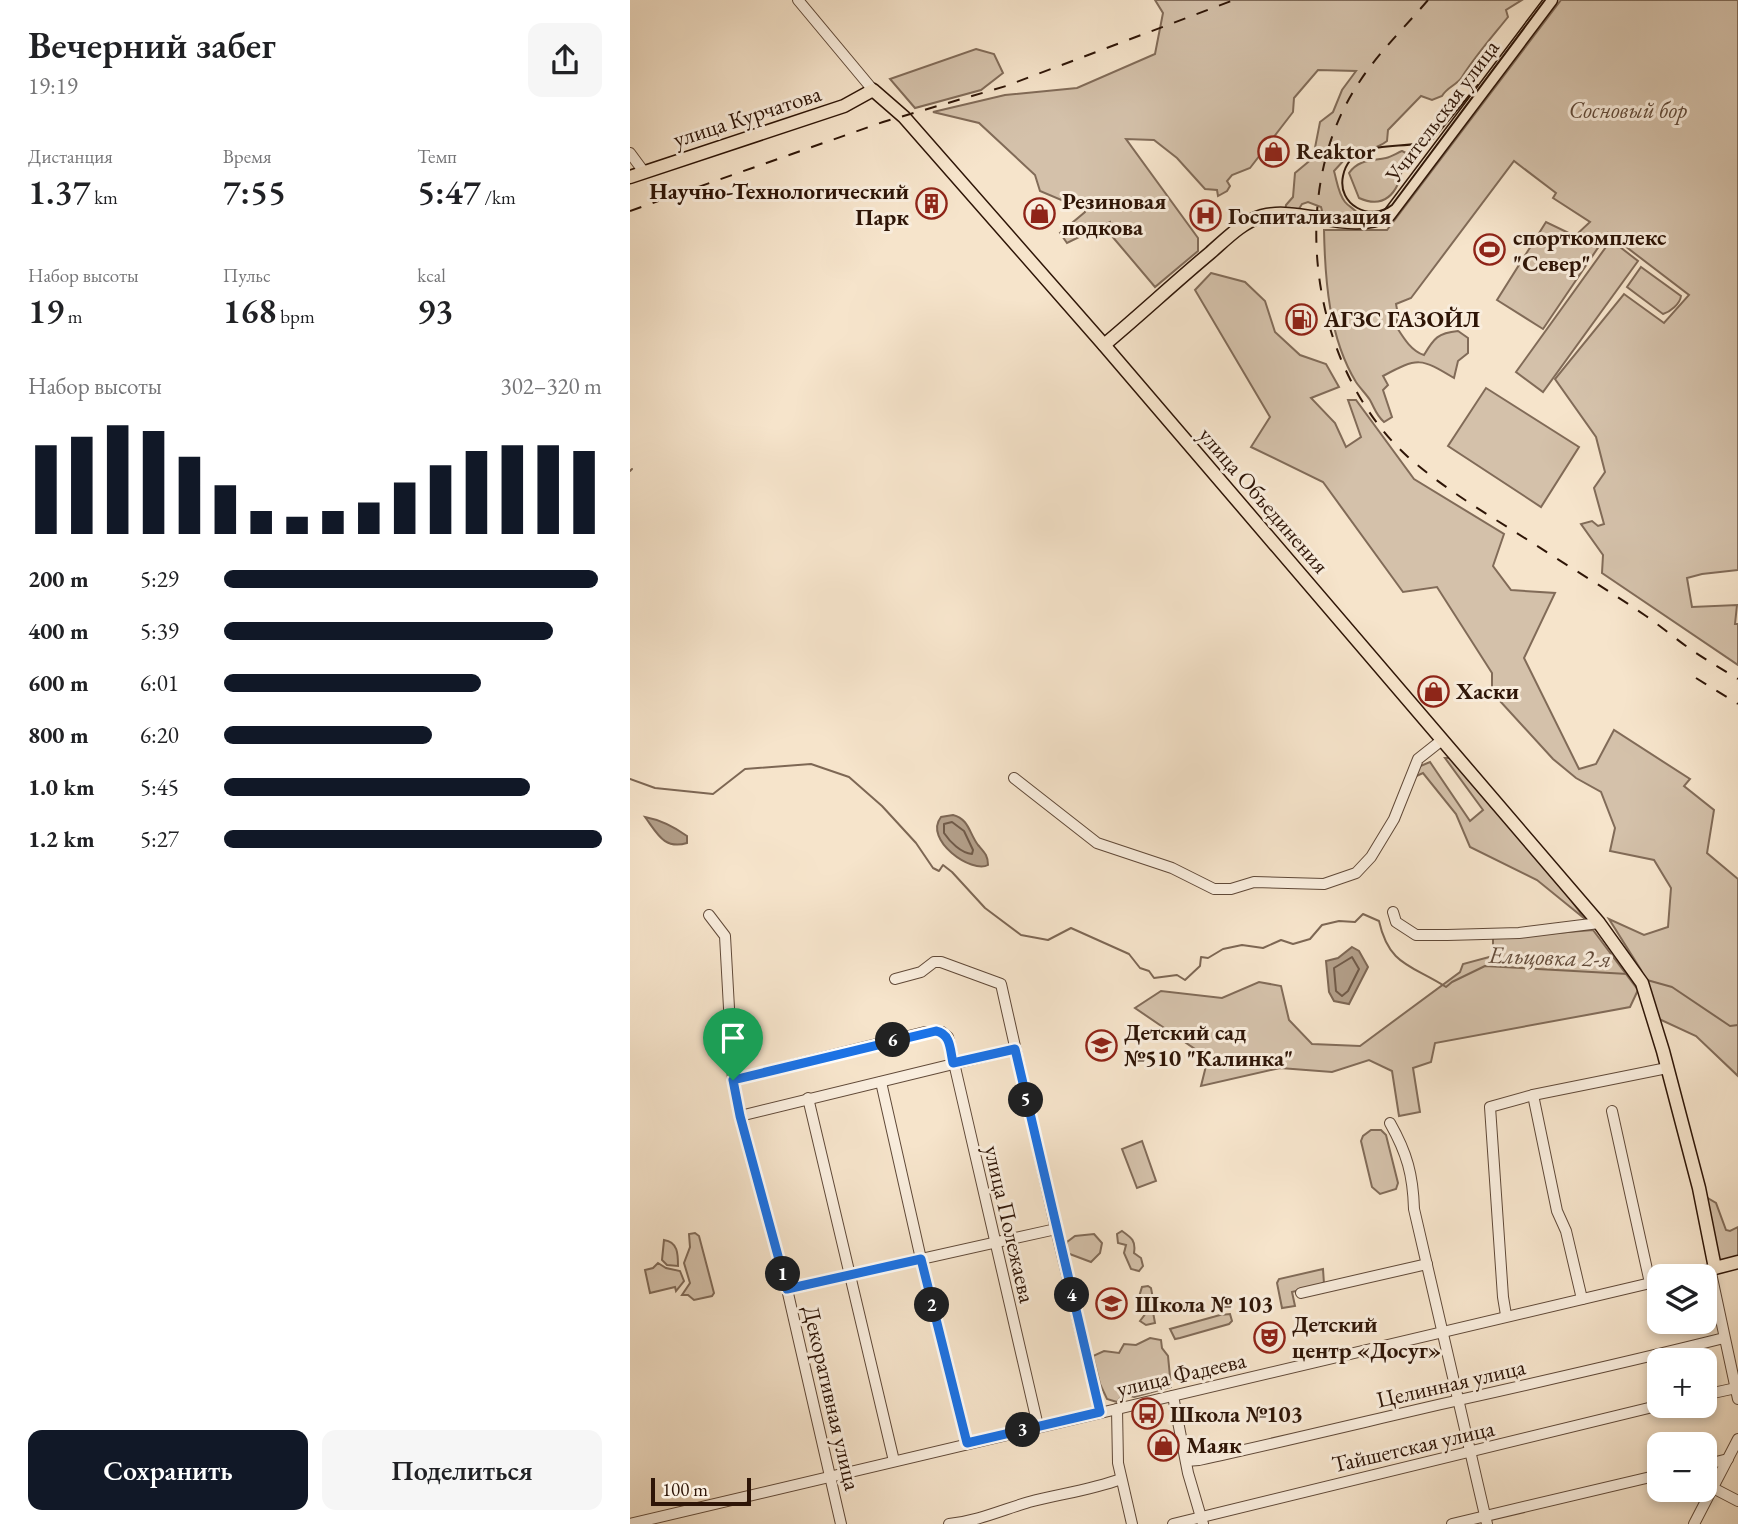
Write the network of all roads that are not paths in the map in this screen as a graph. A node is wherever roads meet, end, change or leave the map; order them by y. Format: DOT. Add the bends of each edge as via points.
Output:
graph roads {
  1 [pos="798,0"];
  2 [pos="1551,0"];
  3 [pos="873,90"];
  4 [pos="630,153"];
  5 [pos="644,172"];
  6 [pos="630,177"];
  7 [pos="1104,345"];
  8 [pos="1442,740"];
  9 [pos="1014,778"];
  10 [pos="1394,912"];
  11 [pos="709,915"];
  12 [pos="1599,923"];
  13 [pos="895,979"];
  14 [pos="1015,1049"];
  15 [pos="953,1063"];
  16 [pos="1667,1068"];
  17 [pos="733,1080"];
  18 [pos="881,1082"];
  19 [pos="1533,1095"];
  20 [pos="808,1098"];
  21 [pos="1612,1111"];
  22 [pos="740,1116"];
  23 [pos="1390,1123"];
  24 [pos="1056,1229"];
  25 [pos="995,1244"];
  26 [pos="921,1259"];
  27 [pos="1738,1262"];
  28 [pos="1427,1264"];
  29 [pos="1650,1264"];
  30 [pos="1714,1264"];
  31 [pos="1717,1267"];
  32 [pos="849,1274"];
  33 [pos="1647,1284"];
  34 [pos="787,1289"];
  35 [pos="1301,1293"];
  36 [pos="1582,1299"];
  37 [pos="1717,1303"];
  38 [pos="1506,1315"];
  39 [pos="1443,1331"];
  40 [pos="1724,1338"];
  41 [pos="1736,1388"];
  42 [pos="1717,1392"];
  43 [pos="1173,1396"];
  44 [pos="1738,1399"];
  45 [pos="1458,1400"];
  46 [pos="1647,1408"];
  47 [pos="1117,1409"];
  48 [pos="1100,1412"];
  49 [pos="1038,1426"];
  50 [pos="1738,1439"];
  51 [pos="967,1443"];
  52 [pos="1470,1452"];
  53 [pos="1728,1459"];
  54 [pos="894,1461"];
  55 [pos="1186,1461"];
  56 [pos="1717,1462"];
  57 [pos="830,1476"];
  58 [pos="1647,1478"];
  59 [pos="1121,1479"];
  60 [pos="1717,1480"];
  61 [pos="1717,1490"];
  62 [pos="1738,1501"];
  63 [pos="1705,1502"];
  64 [pos="1202,1520"];
  65 [pos="1486,1520"];
  66 [pos="630,1524"];
  67 [pos="841,1524"];
  68 [pos="950,1524"];
  69 [pos="1132,1524"];
  70 [pos="1173,1524"];
  71 [pos="1452,1524"];
  72 [pos="1693,1524"];
  1 -- 3 [label="street, улица Объединения"];
  2 -- 7 [label="main road, Учительская улица" via="1389,215 1373,222 1279,215 1251,221"];
  3 -- 5 [label="main road, улица Курчатова" via="844,106"];
  3 -- 7 [label="main road, улица Объединения" via="922,135"];
  4 -- 5 [label="street"];
  5 -- 6 [label="main road, улица Курчатова"];
  7 -- 8 [label="main road, улица Объединения"];
  8 -- 9 [label="street" via="1418,759 1394,819 1371,857 1356,873 1324,884 1254,882 1214,889 1172,868 1097,844"];
  8 -- 12 [label="main road, улица Объединения"];
  10 -- 12 [label="street" via="1396,922 1416,934 1520,933"];
  11 -- 17 [label="street, Декоративная улица" via="725,936"];
  12 -- 16 [label="main road, улица Объединения" via="1642,983"];
  13 -- 14 [label="street" via="941,962 1001,984"];
  14 -- 15 [label="street"];
  14 -- 24 [label="street"];
  15 -- 17 [label="street, улица Полежаева" via="947,1037 942,1032 925,1032"];
  15 -- 18 [label="street"];
  15 -- 25 [label="street, улица Полежаева"];
  16 -- 19 [label="street"];
  16 -- 30 [label="main road, улица Объединения"];
  17 -- 22 [label="street, Декоративная улица"];
  18 -- 20 [label="street"];
  18 -- 26 [label="street"];
  19 -- 36 [label="street" via="1555,1202"];
  19 -- 38 [label="street" via="1490,1107"];
  20 -- 22 [label="street"];
  20 -- 32 [label="street"];
  21 -- 29 [label="street"];
  22 -- 34 [label="street, Декоративная улица"];
  23 -- 28 [label="street" via="1413,1179 1414,1209"];
  24 -- 25 [label="street"];
  24 -- 48 [label="street"];
  25 -- 26 [label="street"];
  25 -- 49 [label="street, улица Полежаева"];
  26 -- 32 [label="street"];
  26 -- 51 [label="street"];
  27 -- 31 [label="main road"];
  28 -- 35 [label="street"];
  28 -- 39 [label="street"];
  32 -- 34 [label="street"];
  32 -- 54 [label="street"];
  33 -- 36 [label="street, улица Фадеева"];
  34 -- 57 [label="street, Декоративная улица"];
  36 -- 38 [label="street, улица Фадеева"];
  37 -- 40 [label="street"];
  38 -- 39 [label="street, улица Фадеева"];
  39 -- 43 [label="street, улица Фадеева"];
  39 -- 45 [label="street"];
  40 -- 41 [label="street"];
  40 -- 45 [label="street, Целинная улица"];
  41 -- 42 [label="street"];
  41 -- 44 [label="street"];
  43 -- 47 [label="street, улица Фадеева"];
  43 -- 55 [label="street"];
  45 -- 52 [label="street"];
  45 -- 55 [label="street, Целинная улица"];
  46 -- 52 [label="street, Тайшетская улица"];
  47 -- 48 [label="street, улица Фадеева"];
  47 -- 59 [label="street"];
  48 -- 49 [label="street, улица Фадеева"];
  49 -- 51 [label="street, улица Фадеева"];
  50 -- 53 [label="street"];
  51 -- 54 [label="street, улица Фадеева"];
  52 -- 64 [label="street, Тайшетская улица"];
  52 -- 65 [label="street"];
  53 -- 56 [label="street"];
  53 -- 60 [label="street"];
  54 -- 57 [label="street, улица Фадеева"];
  55 -- 64 [label="street"];
  57 -- 66 [label="street, улица Фадеева"];
  57 -- 67 [label="street, Декоративная улица"];
  58 -- 65 [label="street"];
  59 -- 68 [label="street"];
  59 -- 69 [label="street"];
  61 -- 62 [label="street"];
  63 -- 72 [label="street"];
  64 -- 70 [label="street, Тайшетская улица"];
  65 -- 71 [label="street"];
}
